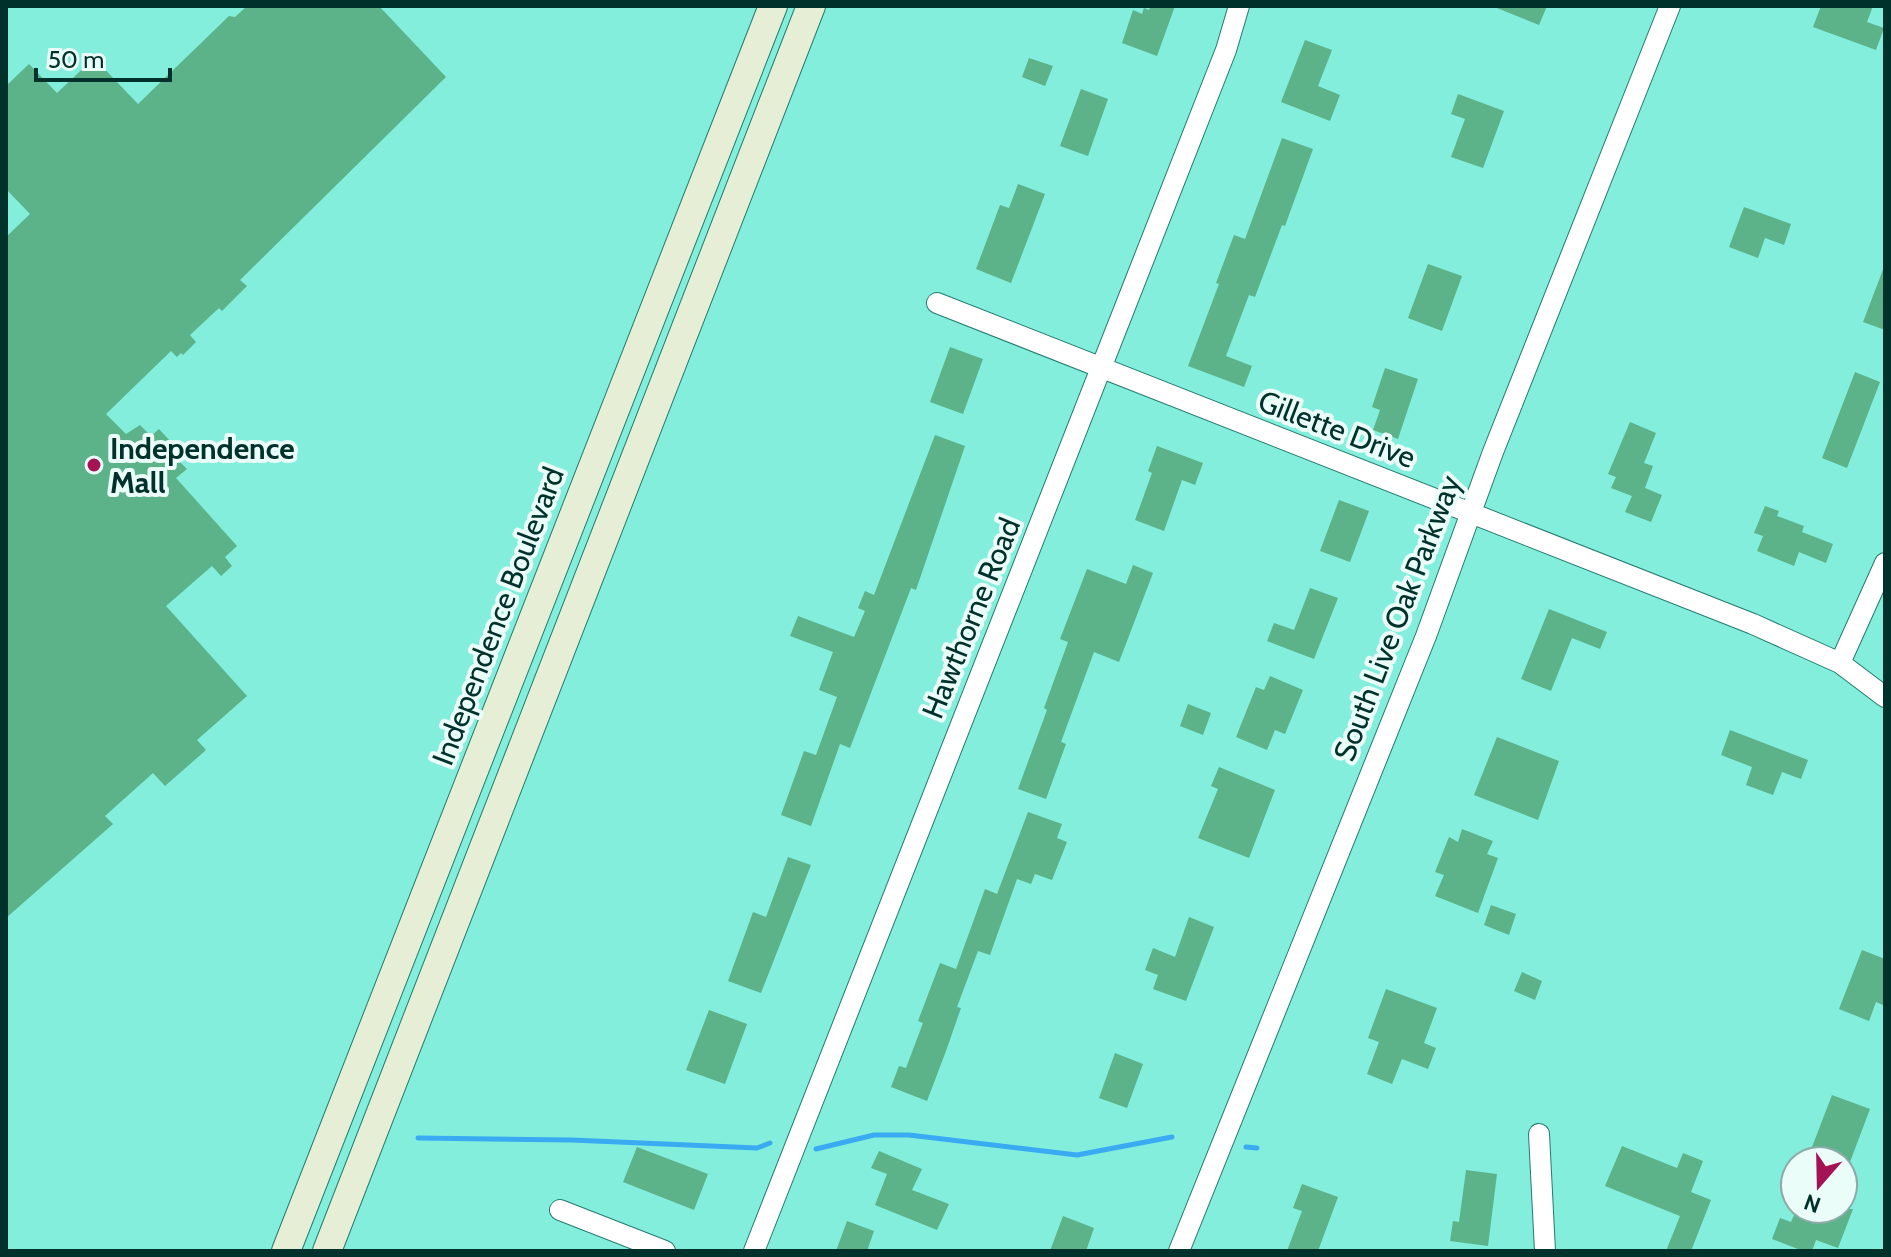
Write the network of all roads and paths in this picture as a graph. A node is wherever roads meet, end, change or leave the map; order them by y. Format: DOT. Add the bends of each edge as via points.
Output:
graph roads {
  1 [pos="773,6"];
  2 [pos="811,6"];
  3 [pos="1239,6"];
  4 [pos="1670,6"];
  5 [pos="937,303"];
  6 [pos="1102,367"];
  7 [pos="1471,513"];
  8 [pos="1885,563"];
  9 [pos="1840,663"];
  10 [pos="1885,697"];
  11 [pos="342,1106"];
  12 [pos="1539,1134"];
  13 [pos="560,1210"];
  14 [pos="286,1251"];
  15 [pos="320,1251"];
  16 [pos="327,1251"];
  17 [pos="665,1251"];
  18 [pos="754,1251"];
  19 [pos="1179,1251"];
  20 [pos="1545,1251"];
  1 -- 11 [label="main road, Independence Boulevard"];
  2 -- 16 [label="main road"];
  3 -- 6 [label="street, Hawthorne Road"];
  4 -- 7 [label="street, South Live Oak Parkway"];
  5 -- 6 [label="street, Gillette Drive"];
  6 -- 7 [label="street, Gillette Drive"];
  6 -- 18 [label="street, Hawthorne Road"];
  7 -- 9 [label="street, Gillette Drive"];
  7 -- 19 [label="street, South Live Oak Parkway"];
  8 -- 9 [label="street"];
  9 -- 10 [label="street, Gillette Drive"];
  11 -- 14 [label="main road, Independence Boulevard"];
  11 -- 15 [label="main road" via="352,1136"];
  12 -- 20 [label="street"];
  13 -- 17 [label="street"];
}
